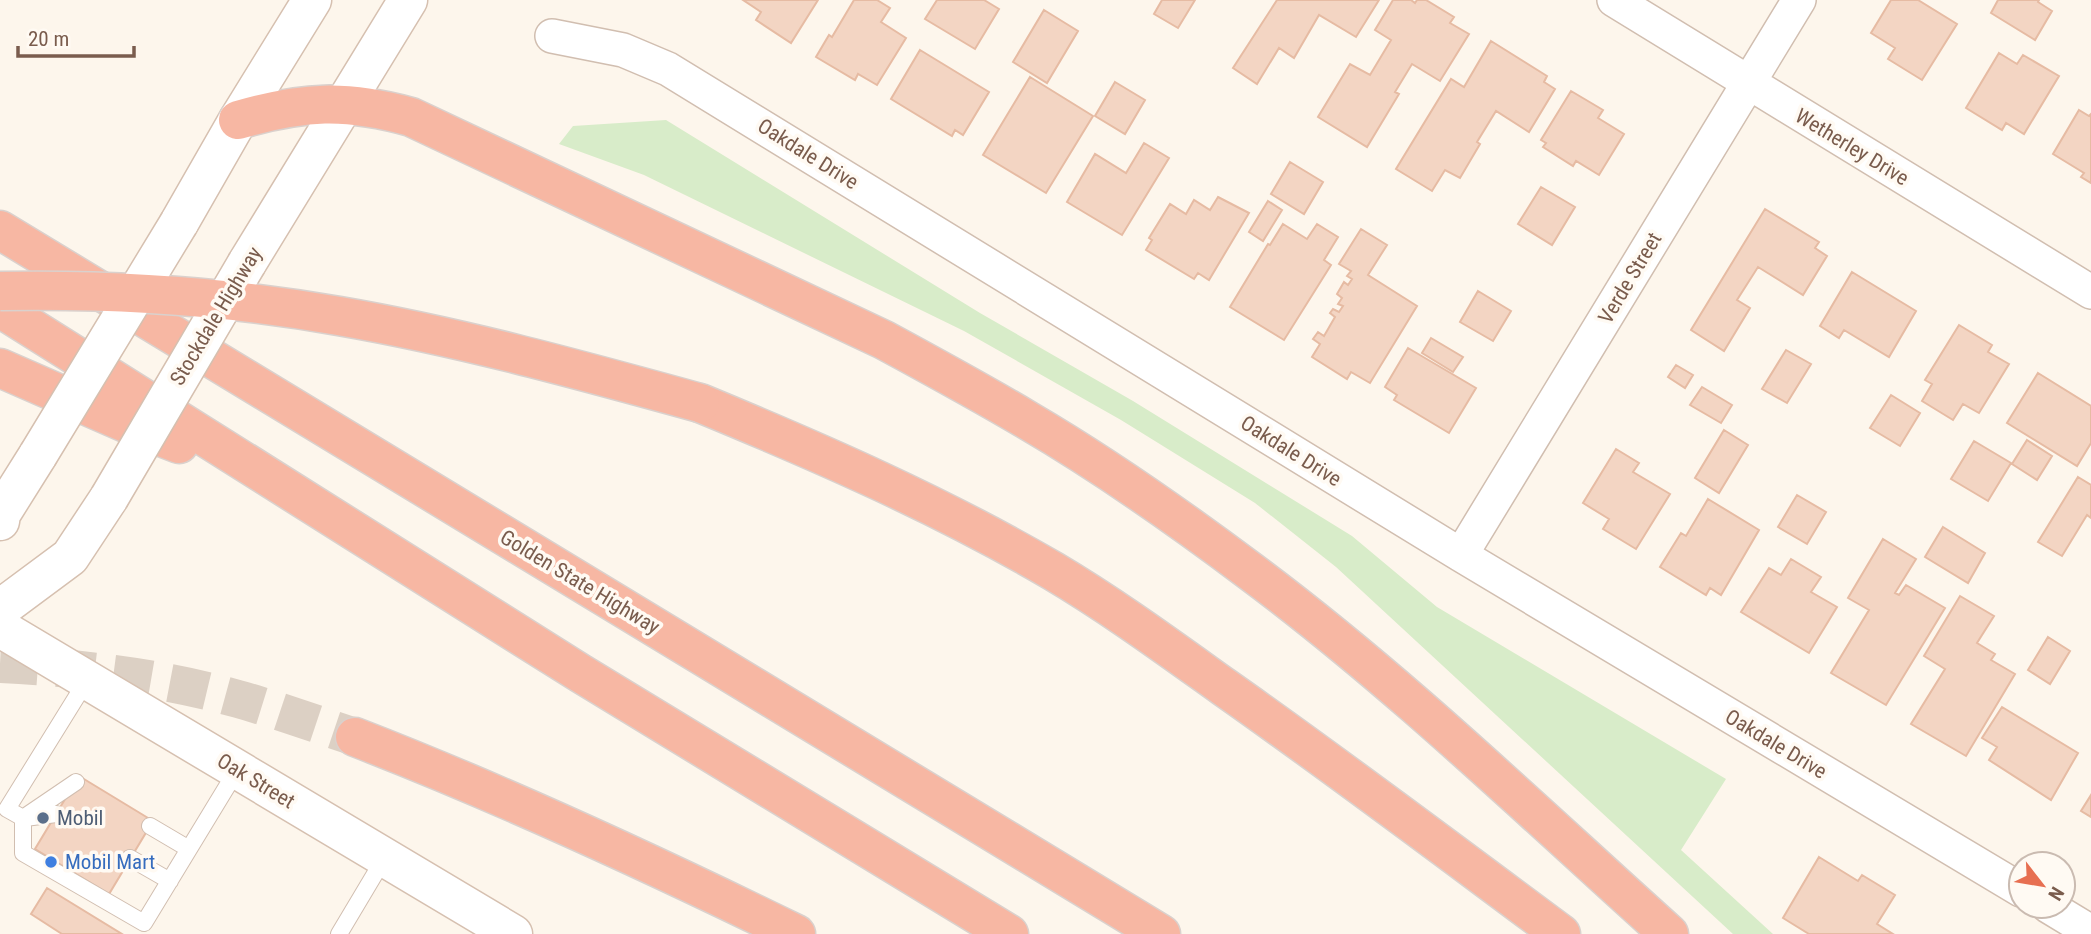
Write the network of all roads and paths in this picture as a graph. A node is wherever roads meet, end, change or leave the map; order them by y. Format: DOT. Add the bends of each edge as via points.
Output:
graph roads {
  1 [pos="312,0"];
  2 [pos="408,0"];
  3 [pos="1614,0"];
  4 [pos="1799,0"];
  5 [pos="552,36"];
  6 [pos="1748,84"];
  7 [pos="344,104"];
  8 [pos="239,120"];
  9 [pos="0,230"];
  10 [pos="0,291"];
  11 [pos="2091,292"];
  12 [pos="0,308"];
  13 [pos="0,368"];
  14 [pos="275,481"];
  15 [pos="0,521"];
  16 [pos="1461,555"];
  17 [pos="0,609"];
  18 [pos="0,628"];
  19 [pos="87,680"];
  20 [pos="355,737"];
  21 [pos="237,770"];
  22 [pos="76,782"];
  23 [pos="2,811"];
  24 [pos="56,814"];
  25 [pos="23,818"];
  26 [pos="150,826"];
  27 [pos="189,849"];
  28 [pos="385,857"];
  29 [pos="130,858"];
  30 [pos="170,881"];
  31 [pos="2007,882"];
  32 [pos="2071,920"];
  33 [pos="2091,932"];
  34 [pos="339,934"];
  35 [pos="513,934"];
  36 [pos="796,934"];
  37 [pos="1009,934"];
  38 [pos="1161,934"];
  39 [pos="1561,934"];
  40 [pos="1669,934"];
  1 -- 8 [label="main road"];
  2 -- 7 [label="main road, Stockdale Highway"];
  3 -- 6 [label="street, Wetherley Drive"];
  4 -- 6 [label="street, Verde Street"];
  5 -- 16 [label="street, Oakdale Drive" via="623,50 668,69"];
  6 -- 11 [label="street, Wetherley Drive"];
  6 -- 16 [label="street, Verde Street"];
  7 -- 8 [label="highway" via="308,104"];
  7 -- 17 [label="main road, Stockdale Highway, bridge" via="70,557"];
  7 -- 40 [label="highway" via="411,117 884,340 1028,420 1176,517 1323,628"];
  8 -- 15 [label="main road, bridge"];
  9 -- 38 [label="highway, Golden State Highway"];
  10 -- 39 [label="highway, bridge" via="161,295 338,316 533,358 700,403 899,490 1054,572 1285,730"];
  12 -- 14 [label="highway"];
  13 -- 14 [label="highway"];
  14 -- 37 [label="highway"];
  16 -- 31 [label="street, Oakdale Drive"];
  18 -- 19 [label="main road, Oak Street"];
  19 -- 21 [label="main road, Oak Street"];
  19 -- 23 [label="lane"];
  20 -- 36 [label="highway" via="493,793"];
  21 -- 27 [label="lane"];
  21 -- 28 [label="main road, Oak Street"];
  22 -- 25 [label="lane"];
  23 -- 25 [label="lane"];
  24 -- 25 [label="lane"];
  25 -- 30 [label="lane" via="23,853 144,923"];
  26 -- 27 [label="lane"];
  27 -- 30 [label="lane"];
  28 -- 34 [label="lane"];
  28 -- 35 [label="main road, Oak Street"];
  29 -- 30 [label="lane"];
  32 -- 33 [label="street"];
}
